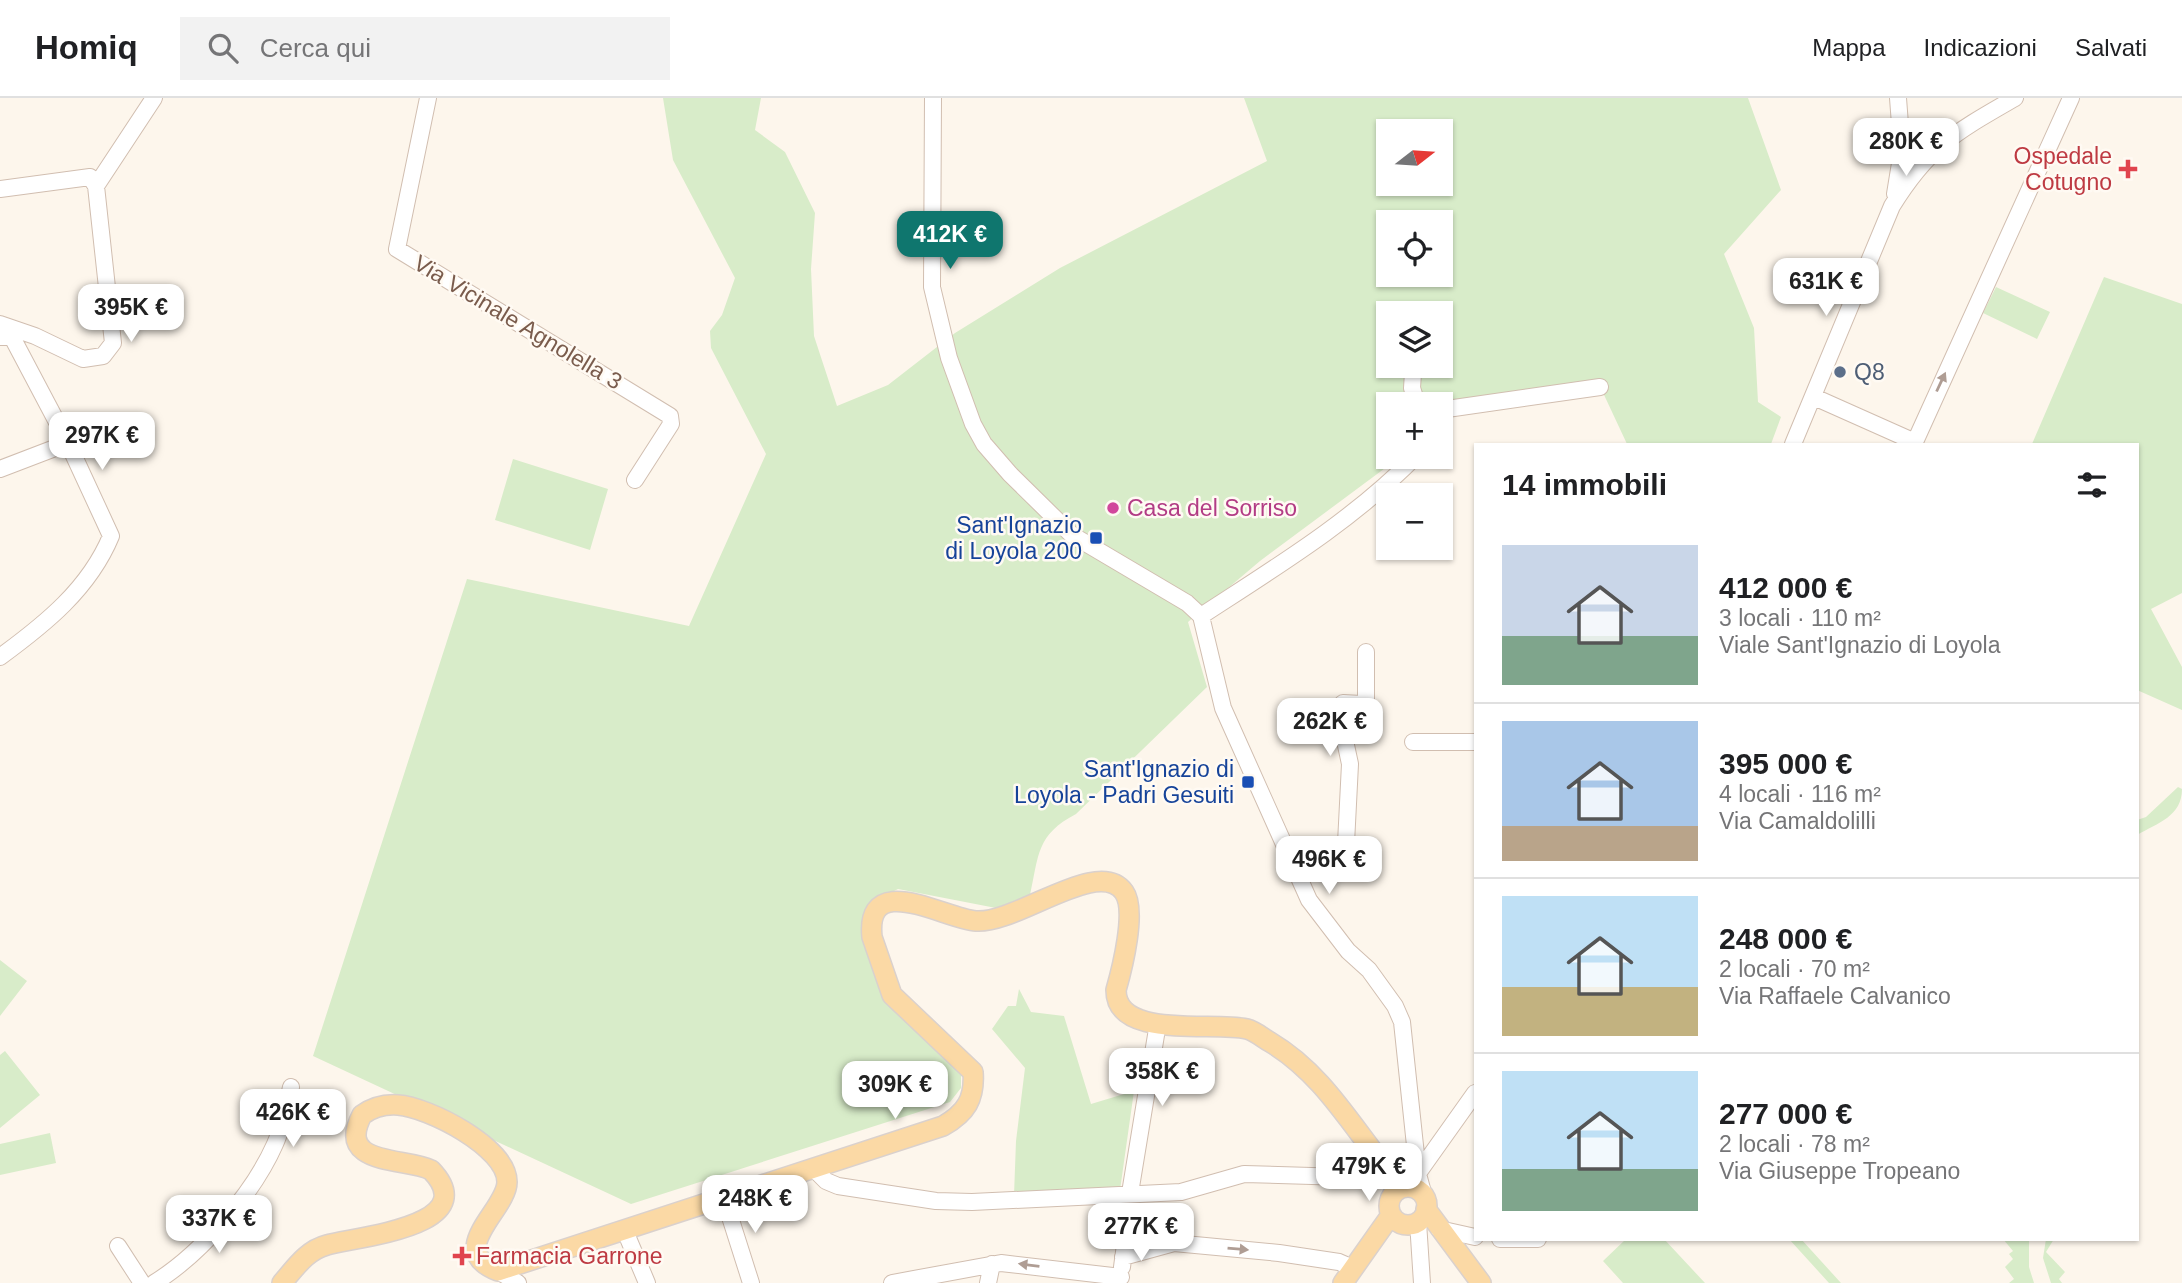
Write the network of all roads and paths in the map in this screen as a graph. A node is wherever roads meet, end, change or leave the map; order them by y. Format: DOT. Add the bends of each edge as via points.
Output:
graph roads {
  1 [pos="154,98"];
  2 [pos="428,98"];
  3 [pos="933,98"];
  4 [pos="2015,98"];
  5 [pos="2071,98"];
  6 [pos="1898,100"];
  7 [pos="1969,124"];
  8 [pos="1922,133"];
  9 [pos="1902,147"];
  10 [pos="1926,156"];
  11 [pos="96,186"];
  12 [pos="0,189"];
  13 [pos="1892,206"];
  14 [pos="0,324"];
  15 [pos="0,337"];
  16 [pos="1600,387"];
  17 [pos="1814,397"];
  18 [pos="1453,408"];
  19 [pos="68,443"];
  20 [pos="1793,443"];
  21 [pos="1915,443"];
  22 [pos="0,469"];
  23 [pos="1403,469"];
  24 [pos="635,480"];
  25 [pos="1200,616"];
  26 [pos="1366,652"];
  27 [pos="0,657"];
  28 [pos="1413,742"];
  29 [pos="1474,742"];
  30 [pos="1295,868"];
  31 [pos="1158,1024"];
  32 [pos="291,1087"];
  33 [pos="1474,1095"];
  34 [pos="814,1169"];
  35 [pos="1382,1172"];
  36 [pos="1131,1187"];
  37 [pos="724,1198"];
  38 [pos="1410,1198"];
  39 [pos="1439,1229"];
  40 [pos="625,1231"];
  41 [pos="1126,1237"];
  42 [pos="1474,1237"];
  43 [pos="118,1246"];
  44 [pos="1123,1257"];
  45 [pos="992,1264"];
  46 [pos="498,1271"];
  47 [pos="1348,1275"];
  48 [pos="1120,1280"];
  49 [pos="142,1283"];
  50 [pos="155,1283"];
  51 [pos="282,1283"];
  52 [pos="519,1283"];
  53 [pos="647,1283"];
  54 [pos="751,1283"];
  55 [pos="892,1283"];
  56 [pos="988,1283"];
  57 [pos="1422,1283"];
  58 [pos="1481,1283"];
  1 -- 11 [label="street"];
  2 -- 24 [label="street, Via Vicinale Agnolella 3" via="397,249 664,410 671,424"];
  3 -- 25 [label="street" via="932,287 949,358 973,424 1010,474 1072,534 1187,603"];
  4 -- 7 [label="street"];
  21 -- 5 [label="street, one-way"];
  6 -- 8 [label="street"];
  6 -- 9 [label="street"];
  7 -- 8 [label="street"];
  7 -- 10 [label="street"];
  8 -- 9 [label="street" via="1908,134"];
  8 -- 10 [label="street" via="1930,144"];
  9 -- 10 [label="street" via="1911,160"];
  9 -- 13 [label="street"];
  10 -- 13 [label="street"];
  11 -- 12 [label="street" via="89,177"];
  11 -- 14 [label="street" via="113,343 103,356 83,359"];
  13 -- 17 [label="street"];
  15 -- 19 [label="street" via="12,337"];
  16 -- 18 [label="street"];
  17 -- 20 [label="street"];
  17 -- 21 [label="street"];
  19 -- 22 [label="street"];
  19 -- 27 [label="street" via="111,536 93,573 46,623"];
  23 -- 25 [label="street" via="1325,535"];
  25 -- 30 [label="street" via="1223,708"];
  26 -- 30 [label="street" via="1366,700 1341,704 1338,710 1350,764 1345,863 1338,869"];
  28 -- 29 [label="street"];
  30 -- 38 [label="street" via="1309,900 1348,951 1369,970 1402,1022"];
  31 -- 34 [label="main road" via="1129,1017 1116,998 1130,912 1126,895 1112,882 1085,883 1002,919 977,921 942,914 903,899 885,904 871,928 892,995 973,1072 974,1088 963,1114 943,1126"];
  31 -- 35 [label="main road" via="1249,1030 1281,1049 1311,1072"];
  31 -- 36 [label="street"];
  32 -- 50 [label="street" via="267,1163 190,1260"];
  33 -- 38 [label="street"];
  34 -- 35 [label="street" via="838,1186 972,1202 1181,1192 1244,1174"];
  34 -- 37 [label="main road"];
  35 -- 38 [label="main road"];
  37 -- 40 [label="main road"];
  37 -- 54 [label="street"];
  38 -- 39 [label="main road"];
  38 -- 47 [label="main road"];
  38 -- 57 [label="street"];
  39 -- 42 [label="street"];
  39 -- 58 [label="main road"];
  40 -- 46 [label="main road"];
  40 -- 53 [label="street"];
  41 -- 44 [label="street"];
  43 -- 49 [label="street"];
  44 -- 47 [label="street, one-way" via="1174,1243 1339,1262"];
  44 -- 48 [label="street"];
  48 -- 45 [label="street, one-way"];
  45 -- 55 [label="street"];
  45 -- 56 [label="street"];
  46 -- 51 [label="main road" via="480,1258 477,1238 505,1193 505,1168 471,1136 428,1114 389,1105 362,1115 358,1142 368,1155 431,1170 442,1186 440,1205 413,1225 311,1252"];
  46 -- 52 [label="street"];
}
